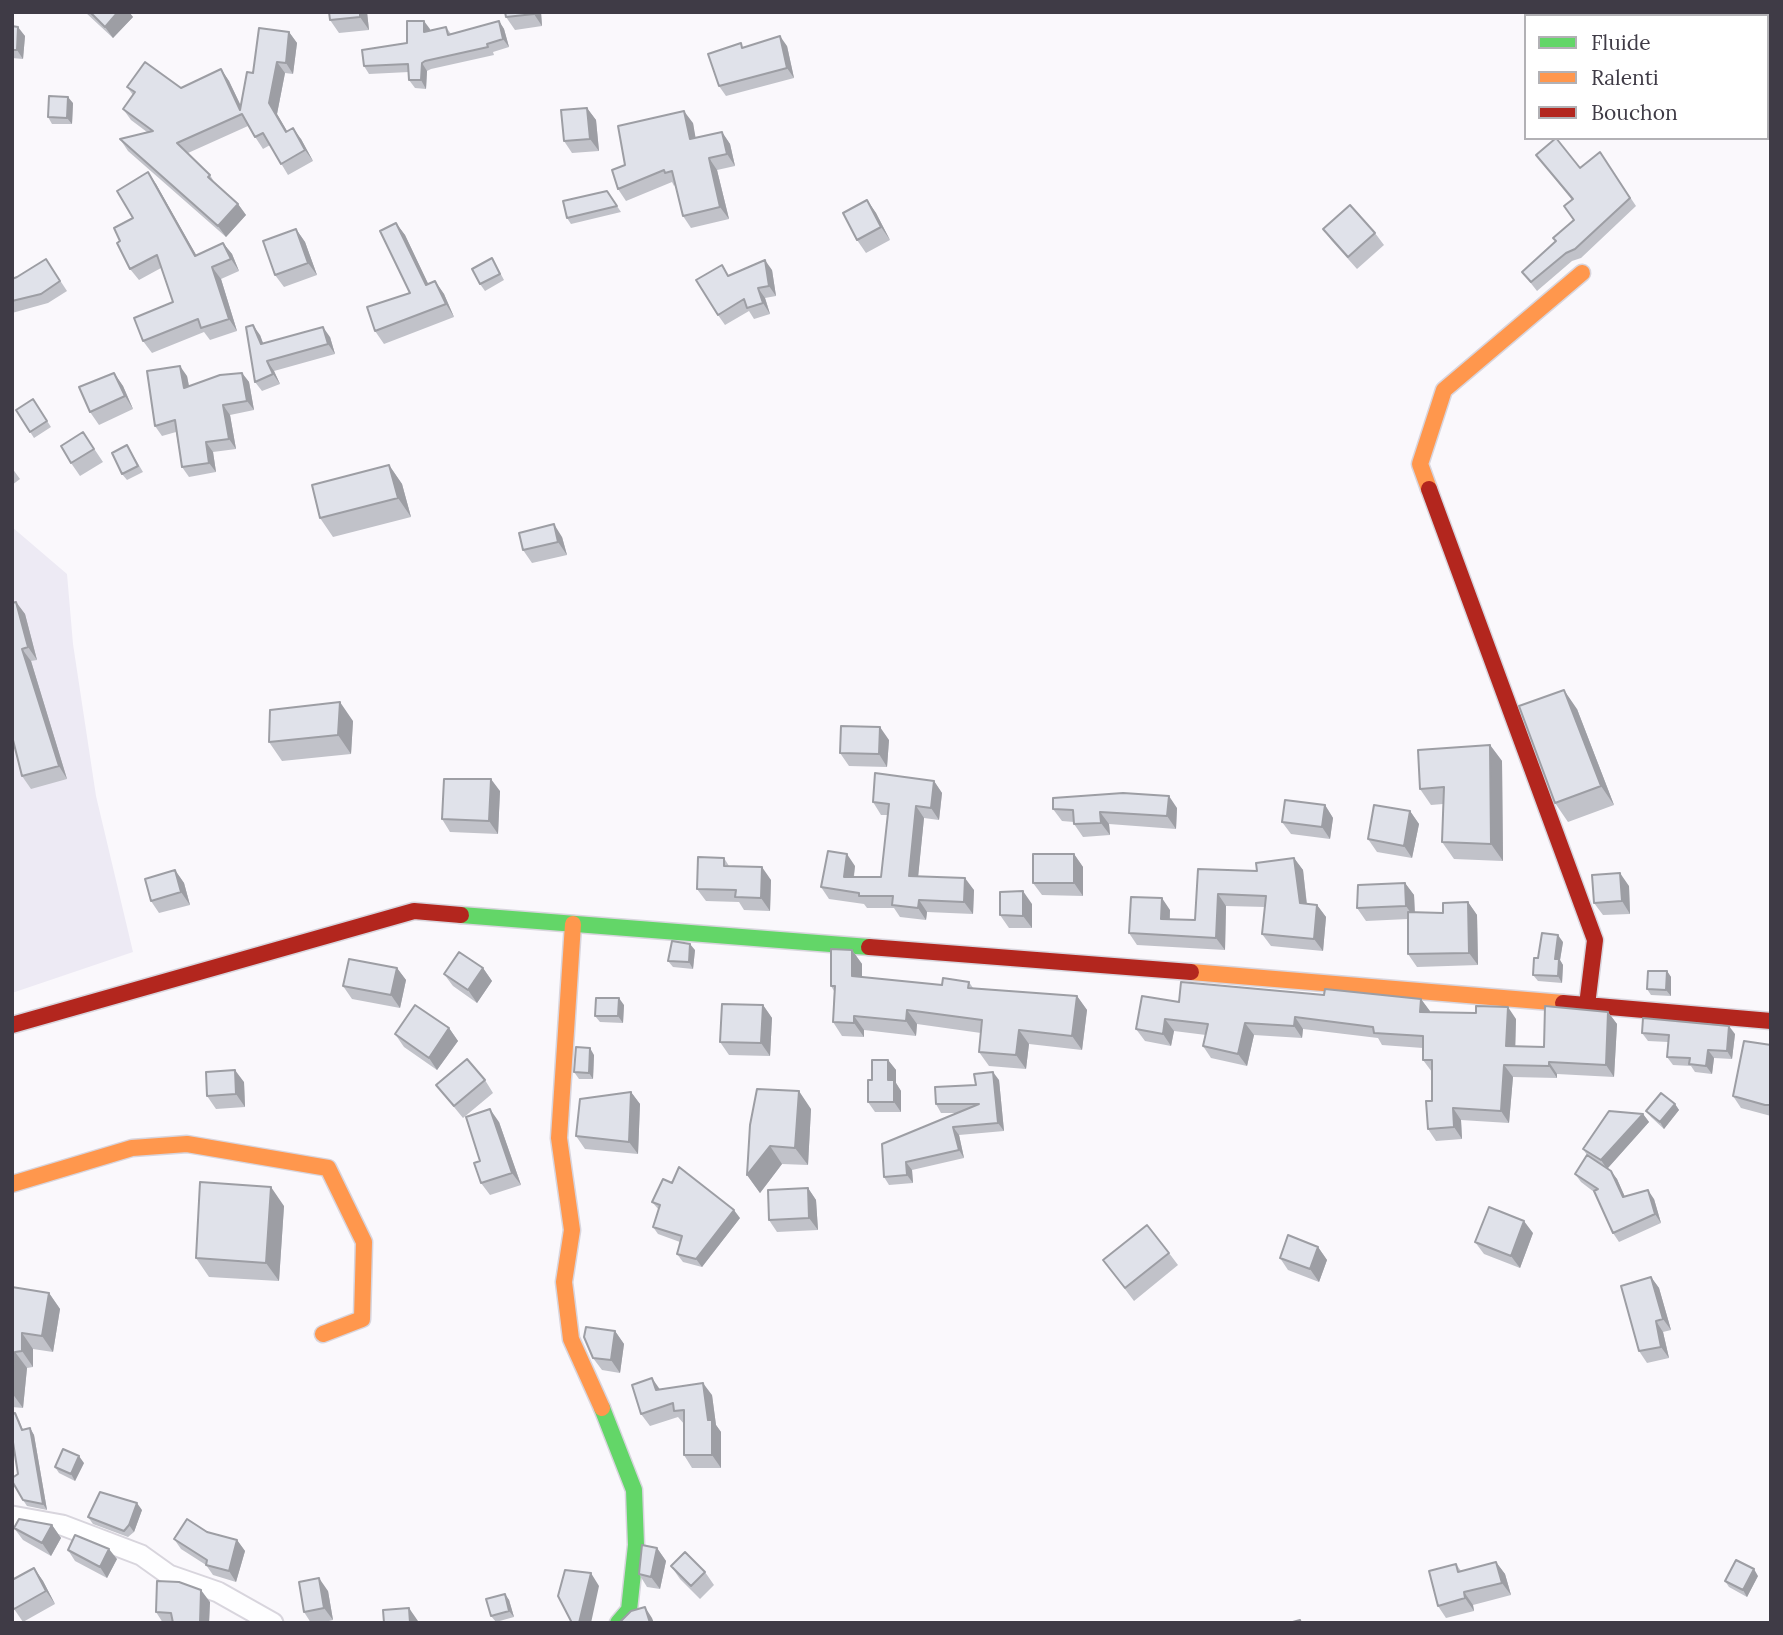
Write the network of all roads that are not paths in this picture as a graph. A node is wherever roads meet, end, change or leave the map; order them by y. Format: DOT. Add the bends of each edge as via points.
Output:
graph roads {
  1 [pos="1582,273"];
  2 [pos="573,924"];
  3 [pos="1587,1005"];
  4 [pos="1771,1021"];
  5 [pos="12,1025"];
  6 [pos="12,1184"];
  7 [pos="323,1334"];
  8 [pos="12,1516"];
  9 [pos="273,1623"];
  10 [pos="618,1623"];
  1 -- 3 [label="street" via="1444,390 1420,464 1595,940"];
  2 -- 3 [label="street"];
  2 -- 5 [label="street" via="414,911"];
  2 -- 10 [label="street" via="559,1138 572,1230 564,1282 571,1339 634,1490 636,1545 629,1610"];
  3 -- 4 [label="street"];
  6 -- 7 [label="street" via="132,1148 187,1144 328,1168 364,1242 362,1319"];
  8 -- 9 [label="street" via="62,1525 141,1555 169,1575 218,1592"];
}
